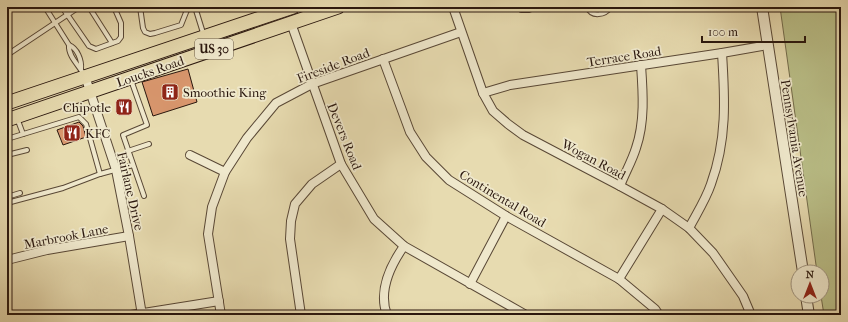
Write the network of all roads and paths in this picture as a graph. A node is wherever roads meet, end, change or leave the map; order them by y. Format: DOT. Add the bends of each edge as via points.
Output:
graph roads {
  1 [pos="45,7"];
  2 [pos="62,7"];
  3 [pos="79,7"];
  4 [pos="89,7"];
  5 [pos="114,7"];
  6 [pos="140,7"];
  7 [pos="182,7"];
  8 [pos="338,7"];
  9 [pos="453,7"];
  10 [pos="520,7"];
  11 [pos="537,7"];
  12 [pos="587,7"];
  13 [pos="611,7"];
  14 [pos="762,7"];
  15 [pos="195,8"];
  16 [pos="288,8"];
  17 [pos="187,10"];
  18 [pos="68,15"];
  19 [pos="56,22"];
  20 [pos="291,23"];
  21 [pos="461,32"];
  22 [pos="204,36"];
  23 [pos="112,43"];
  24 [pos="768,44"];
  25 [pos="722,53"];
  26 [pos="7,55"];
  27 [pos="383,59"];
  28 [pos="641,66"];
  29 [pos="83,72"];
  30 [pos="130,78"];
  31 [pos="312,84"];
  32 [pos="91,92"];
  33 [pos="484,93"];
  34 [pos="7,102"];
  35 [pos="12,118"];
  36 [pos="23,134"];
  37 [pos="7,139"];
  38 [pos="149,144"];
  39 [pos="28,150"];
  40 [pos="128,151"];
  41 [pos="8,155"];
  42 [pos="190,155"];
  43 [pos="341,164"];
  44 [pos="133,165"];
  45 [pos="116,170"];
  46 [pos="225,172"];
  47 [pos="100,174"];
  48 [pos="620,186"];
  49 [pos="20,193"];
  50 [pos="144,196"];
  51 [pos="7,197"];
  52 [pos="7,203"];
  53 [pos="662,209"];
  54 [pos="506,216"];
  55 [pos="689,228"];
  56 [pos="129,236"];
  57 [pos="404,246"];
  58 [pos="7,260"];
  59 [pos="802,264"];
  60 [pos="619,279"];
  61 [pos="470,284"];
  62 [pos="219,301"];
  63 [pos="807,304"];
  64 [pos="142,314"];
  65 [pos="131,315"];
  66 [pos="221,315"];
  67 [pos="301,315"];
  68 [pos="387,315"];
  69 [pos="526,315"];
  70 [pos="659,315"];
  71 [pos="750,315"];
  72 [pos="809,315"];
  1 -- 19 [label="lane"];
  2 -- 18 [label="lane"];
  3 -- 18 [label="lane"];
  4 -- 23 [label="lane"];
  5 -- 23 [label="lane" via="120,23 121,36 118,41"];
  6 -- 17 [label="lane" via="143,28 150,34 181,25"];
  7 -- 17 [label="lane"];
  8 -- 20 [label="highway, Loucks Road / US 30"];
  9 -- 21 [label="street, Wogan Road"];
  10 -- 11 [label="lane" via="521,10 529,10"];
  12 -- 13 [label="lane" via="593,13 599,14 607,12"];
  14 -- 24 [label="street, Pennsylvania Avenue"];
  15 -- 17 [label="lane"];
  15 -- 22 [label="lane"];
  16 -- 22 [label="highway, Loucks Road / US 30"];
  18 -- 19 [label="lane"];
  18 -- 23 [label="lane" via="89,46 96,49"];
  19 -- 26 [label="lane"];
  19 -- 29 [label="lane" via="82,62"];
  20 -- 30 [label="highway, Loucks Road / US 30"];
  20 -- 31 [label="street, Devers Road"];
  21 -- 27 [label="street, Fireside Road"];
  21 -- 33 [label="street, Wogan Road"];
  22 -- 29 [label="highway, Loucks Road / US 30"];
  24 -- 25 [label="street, Terrace Road"];
  24 -- 59 [label="street, Pennsylvania Avenue"];
  25 -- 28 [label="street, Terrace Road"];
  25 -- 55 [label="street" via="725,97 724,125 719,152 711,184"];
  27 -- 31 [label="street, Fireside Road"];
  27 -- 54 [label="street, Continental Road" via="410,132 426,157 449,180"];
  28 -- 33 [label="street, Terrace Road" via="510,85"];
  28 -- 48 [label="street" via="643,103 640,129 636,148"];
  29 -- 32 [label="street, Fairlane Drive"];
  29 -- 34 [label="highway, Loucks Road / US 30"];
  30 -- 32 [label="highway, Loucks Road / US 30"];
  30 -- 40 [label="lane" via="147,126 123,135"];
  31 -- 43 [label="street, Devers Road"];
  31 -- 46 [label="street, Fireside Road" via="276,102 247,138"];
  32 -- 35 [label="highway, Loucks Road / US 30"];
  32 -- 45 [label="street, Fairlane Drive"];
  33 -- 48 [label="street, Wogan Road" via="493,111 523,135"];
  35 -- 36 [label="lane"];
  36 -- 37 [label="lane"];
  36 -- 47 [label="lane" via="79,117 86,124"];
  38 -- 40 [label="lane"];
  39 -- 41 [label="lane"];
  40 -- 44 [label="lane"];
  42 -- 46 [label="street"];
  43 -- 57 [label="street, Devers Road" via="374,219"];
  43 -- 67 [label="street" via="312,184 295,204 290,239"];
  44 -- 45 [label="lane"];
  44 -- 50 [label="lane"];
  45 -- 47 [label="lane"];
  45 -- 56 [label="street, Fairlane Drive"];
  46 -- 62 [label="street, Fireside Road" via="212,207 208,234"];
  47 -- 52 [label="lane" via="62,188"];
  48 -- 53 [label="street, Wogan Road"];
  49 -- 51 [label="lane"];
  53 -- 55 [label="street, Wogan Road"];
  53 -- 60 [label="street"];
  54 -- 60 [label="street, Continental Road"];
  54 -- 61 [label="street"];
  55 -- 71 [label="street, Wogan Road" via="713,253 743,296"];
  56 -- 58 [label="street, Marbrook Lane" via="47,250"];
  56 -- 64 [label="street, Fairlane Drive"];
  57 -- 61 [label="street, Devers Road"];
  57 -- 68 [label="street" via="392,263 385,284 384,308"];
  60 -- 70 [label="street, Continental Road"];
  61 -- 69 [label="street, Devers Road"];
  62 -- 64 [label="street"];
  62 -- 66 [label="street, Fireside Road"];
  63 -- 72 [label="street"];
  64 -- 65 [label="street"];
}
